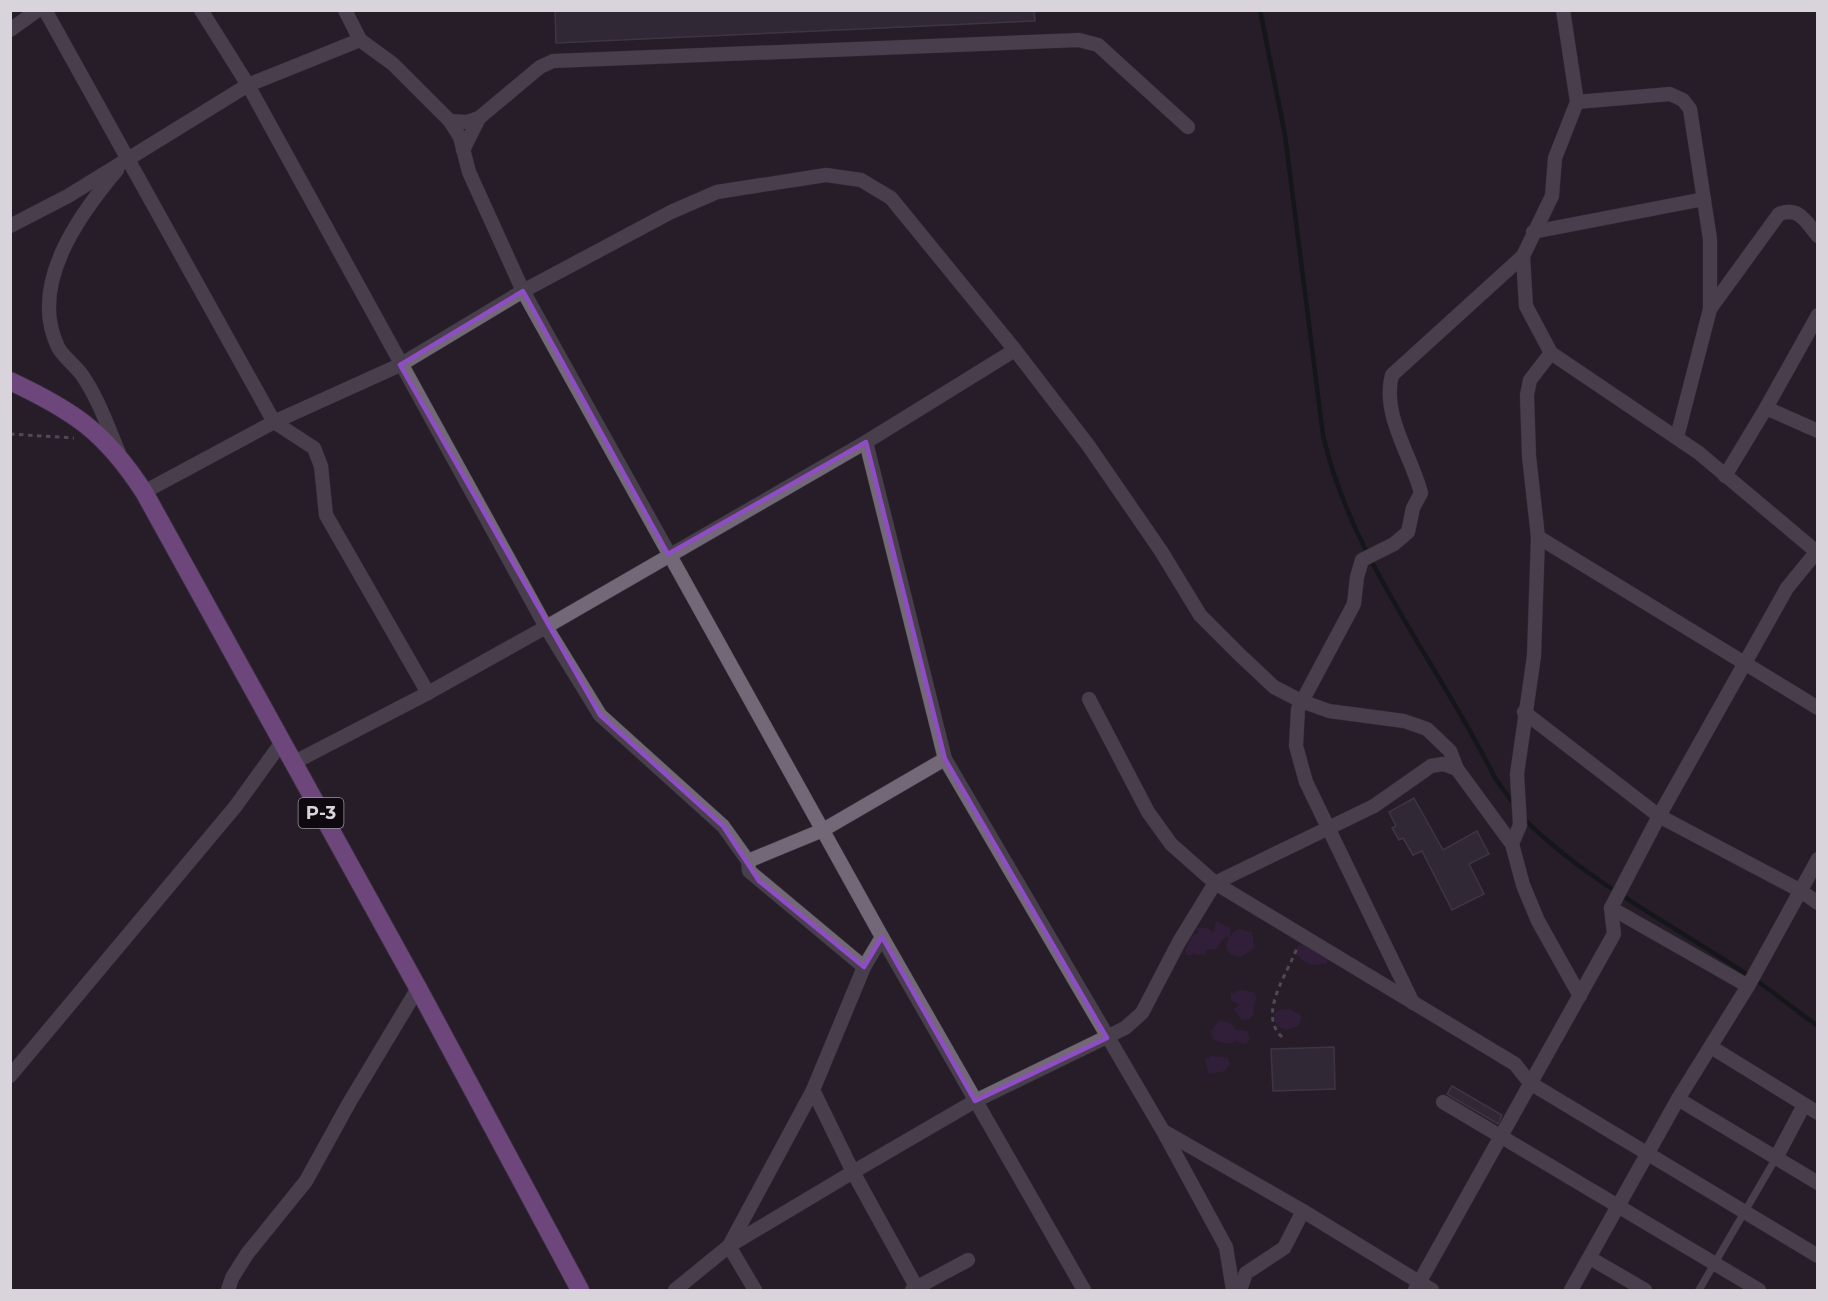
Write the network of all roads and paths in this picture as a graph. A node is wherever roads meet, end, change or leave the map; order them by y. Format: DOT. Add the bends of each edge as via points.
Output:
graph roads {
  1 [pos="38,10"];
  2 [pos="45,10"];
  3 [pos="201,10"];
  4 [pos="345,10"];
  5 [pos="1563,10"];
  6 [pos="10,30"];
  7 [pos="360,40"];
  8 [pos="248,85"];
  9 [pos="1577,102"];
  10 [pos="479,118"];
  11 [pos="450,121"];
  12 [pos="1188,127"];
  13 [pos="463,150"];
  14 [pos="126,159"];
  15 [pos="1704,200"];
  16 [pos="10,226"];
  17 [pos="1533,232"];
  18 [pos="1818,236"];
  19 [pos="1523,256"];
  20 [pos="523,291"];
  21 [pos="1710,309"];
  22 [pos="1818,315"];
  23 [pos="1015,350"];
  24 [pos="1551,353"];
  25 [pos="399,365"];
  26 [pos="10,381"];
  27 [pos="1766,408"];
  28 [pos="274,422"];
  29 [pos="1818,431"];
  30 [pos="10,435"];
  31 [pos="1677,437"];
  32 [pos="82,440"];
  33 [pos="866,442"];
  34 [pos="121,457"];
  35 [pos="1725,476"];
  36 [pos="144,492"];
  37 [pos="1538,537"];
  38 [pos="1817,552"];
  39 [pos="668,554"];
  40 [pos="546,627"];
  41 [pos="1743,664"];
  42 [pos="428,693"];
  43 [pos="1089,699"];
  44 [pos="1301,701"];
  45 [pos="1818,708"];
  46 [pos="1524,712"];
  47 [pos="282,742"];
  48 [pos="945,759"];
  49 [pos="293,763"];
  50 [pos="1457,769"];
  51 [pos="1659,816"];
  52 [pos="1329,826"];
  53 [pos="823,830"];
  54 [pos="1512,844"];
  55 [pos="1818,859"];
  56 [pos="748,861"];
  57 [pos="1215,883"];
  58 [pos="1801,891"];
  59 [pos="1818,903"];
  60 [pos="1611,908"];
  61 [pos="1303,936"];
  62 [pos="882,937"];
  63 [pos="864,967"];
  64 [pos="1748,986"];
  65 [pos="418,988"];
  66 [pos="1580,996"];
  67 [pos="1413,1003"];
  68 [pos="1282,1037"];
  69 [pos="1107,1038"];
  70 [pos="1711,1047"];
  71 [pos="10,1076"];
  72 [pos="1530,1083"];
  73 [pos="813,1090"];
  74 [pos="1678,1099"];
  75 [pos="975,1101"];
  76 [pos="1443,1102"];
  77 [pos="1804,1105"];
  78 [pos="1818,1113"];
  79 [pos="1163,1131"];
  80 [pos="1503,1136"];
  81 [pos="1650,1153"];
  82 [pos="1776,1158"];
  83 [pos="853,1172"];
  84 [pos="1818,1183"];
  85 [pos="1618,1206"];
  86 [pos="1303,1211"];
  87 [pos="1742,1213"];
  88 [pos="729,1246"];
  89 [pos="1818,1256"];
  90 [pos="1590,1258"];
  91 [pos="968,1260"];
  92 [pos="1714,1263"];
  93 [pos="1422,1288"];
  94 [pos="228,1290"];
  95 [pos="580,1290"];
  96 [pos="675,1290"];
  97 [pos="755,1290"];
  98 [pos="916,1290"];
  99 [pos="1084,1290"];
  100 [pos="1233,1290"];
  101 [pos="1240,1290"];
  102 [pos="1571,1290"];
  103 [pos="1645,1290"];
  104 [pos="1699,1290"];
  105 [pos="1759,1290"];
  1 -- 6 [label="street"];
  2 -- 14 [label="street"];
  3 -- 8 [label="street"];
  4 -- 7 [label="street"];
  5 -- 9 [label="street"];
  7 -- 8 [label="street"];
  7 -- 11 [label="street" via="393,64"];
  8 -- 14 [label="street"];
  8 -- 25 [label="street"];
  9 -- 15 [label="street" via="1670,94 1683,100 1690,109"];
  9 -- 17 [label="street" via="1555,158 1552,196"];
  10 -- 11 [label="street"];
  10 -- 12 [label="street" via="540,68 553,62 1079,40 1098,45"];
  10 -- 13 [label="street"];
  11 -- 13 [label="street"];
  13 -- 20 [label="street" via="469,172"];
  14 -- 16 [label="street" via="68,196"];
  14 -- 28 [label="street"];
  14 -- 34 [label="street" via="95,196 63,249 55,270 50,308 59,348 83,377"];
  15 -- 17 [label="street"];
  15 -- 21 [label="street" via="1710,239"];
  17 -- 19 [label="street"];
  18 -- 21 [label="street" via="1800,213 1779,213"];
  19 -- 24 [label="street" via="1526,306"];
  19 -- 44 [label="street" via="1392,375 1388,389 1400,440 1416,472 1421,493 1408,532 1362,560 1354,604"];
  20 -- 23 [label="street" via="671,212 717,192 826,175 861,180 891,198"];
  20 -- 25 [label="street"];
  20 -- 39 [label="street"];
  21 -- 31 [label="street"];
  22 -- 27 [label="street"];
  23 -- 33 [label="street"];
  23 -- 44 [label="street" via="1094,455 1200,615 1274,687"];
  24 -- 31 [label="street"];
  24 -- 37 [label="street" via="1530,380 1527,395"];
  25 -- 28 [label="street"];
  25 -- 40 [label="street"];
  26 -- 34 [label="highway, P-3" via="58,403 92,428"];
  27 -- 29 [label="street"];
  27 -- 35 [label="street"];
  28 -- 36 [label="street"];
  28 -- 42 [label="street" via="314,448 321,466 326,515"];
  30 -- 32 [label="path"];
  31 -- 35 [label="street"];
  33 -- 39 [label="street"];
  33 -- 48 [label="street"];
  34 -- 36 [label="highway, P-3"];
  35 -- 38 [label="street"];
  36 -- 47 [label="highway, P-3"];
  37 -- 41 [label="street"];
  37 -- 46 [label="street" via="1534,656"];
  38 -- 41 [label="street" via="1787,588"];
  39 -- 40 [label="street"];
  39 -- 53 [label="street"];
  40 -- 42 [label="street"];
  40 -- 56 [label="street" via="600,714 723,826"];
  41 -- 45 [label="street"];
  41 -- 51 [label="street"];
  42 -- 49 [label="street"];
  43 -- 57 [label="street" via="1148,812 1171,844"];
  44 -- 50 [label="street" via="1329,711 1404,721 1427,729 1450,751"];
  44 -- 52 [label="street" via="1296,746 1306,782"];
  46 -- 51 [label="street"];
  46 -- 54 [label="street" via="1517,774 1520,825"];
  47 -- 49 [label="highway, P-3"];
  47 -- 71 [label="street" via="235,807"];
  48 -- 53 [label="street"];
  48 -- 69 [label="street"];
  49 -- 65 [label="highway, P-3"];
  50 -- 52 [label="street" via="1443,764 1431,766 1374,806"];
  50 -- 54 [label="street"];
  51 -- 58 [label="street"];
  51 -- 60 [label="street"];
  52 -- 57 [label="street"];
  52 -- 67 [label="street"];
  53 -- 56 [label="street"];
  53 -- 62 [label="street"];
  54 -- 66 [label="street" via="1538,921"];
  55 -- 58 [label="street"];
  56 -- 63 [label="street" via="749,872"];
  57 -- 61 [label="street"];
  57 -- 69 [label="street" via="1142,1013"];
  58 -- 59 [label="street"];
  58 -- 64 [label="street"];
  60 -- 64 [label="street"];
  60 -- 66 [label="street" via="1614,934"];
  61 -- 67 [label="street"];
  61 -- 68 [label="path" via="1272,1010 1272,1026"];
  62 -- 63 [label="street"];
  62 -- 75 [label="street"];
  63 -- 73 [label="street"];
  64 -- 70 [label="street"];
  65 -- 94 [label="street" via="306,1181 246,1254"];
  65 -- 95 [label="highway, P-3"];
  66 -- 72 [label="street"];
  67 -- 72 [label="street" via="1515,1064"];
  69 -- 75 [label="street"];
  69 -- 79 [label="street"];
  70 -- 74 [label="street"];
  70 -- 77 [label="street"];
  72 -- 80 [label="street"];
  72 -- 81 [label="street"];
  73 -- 83 [label="street"];
  73 -- 88 [label="street"];
  74 -- 81 [label="street"];
  74 -- 82 [label="street"];
  75 -- 83 [label="street"];
  75 -- 99 [label="street"];
  76 -- 80 [label="street"];
  77 -- 78 [label="street"];
  77 -- 82 [label="street"];
  79 -- 86 [label="street"];
  79 -- 100 [label="street" via="1226,1247"];
  80 -- 85 [label="street"];
  80 -- 93 [label="street"];
  81 -- 85 [label="street"];
  81 -- 87 [label="street"];
  82 -- 84 [label="street"];
  82 -- 87 [label="lane"];
  83 -- 88 [label="street"];
  83 -- 98 [label="street"];
  85 -- 90 [label="street"];
  85 -- 92 [label="street"];
  86 -- 93 [label="street"];
  86 -- 101 [label="street" via="1284,1248 1246,1273"];
  87 -- 89 [label="street"];
  87 -- 92 [label="lane"];
  88 -- 96 [label="street"];
  88 -- 97 [label="street"];
  90 -- 102 [label="street"];
  90 -- 103 [label="street"];
  91 -- 98 [label="street"];
  92 -- 104 [label="lane"];
  92 -- 105 [label="street"];
}
